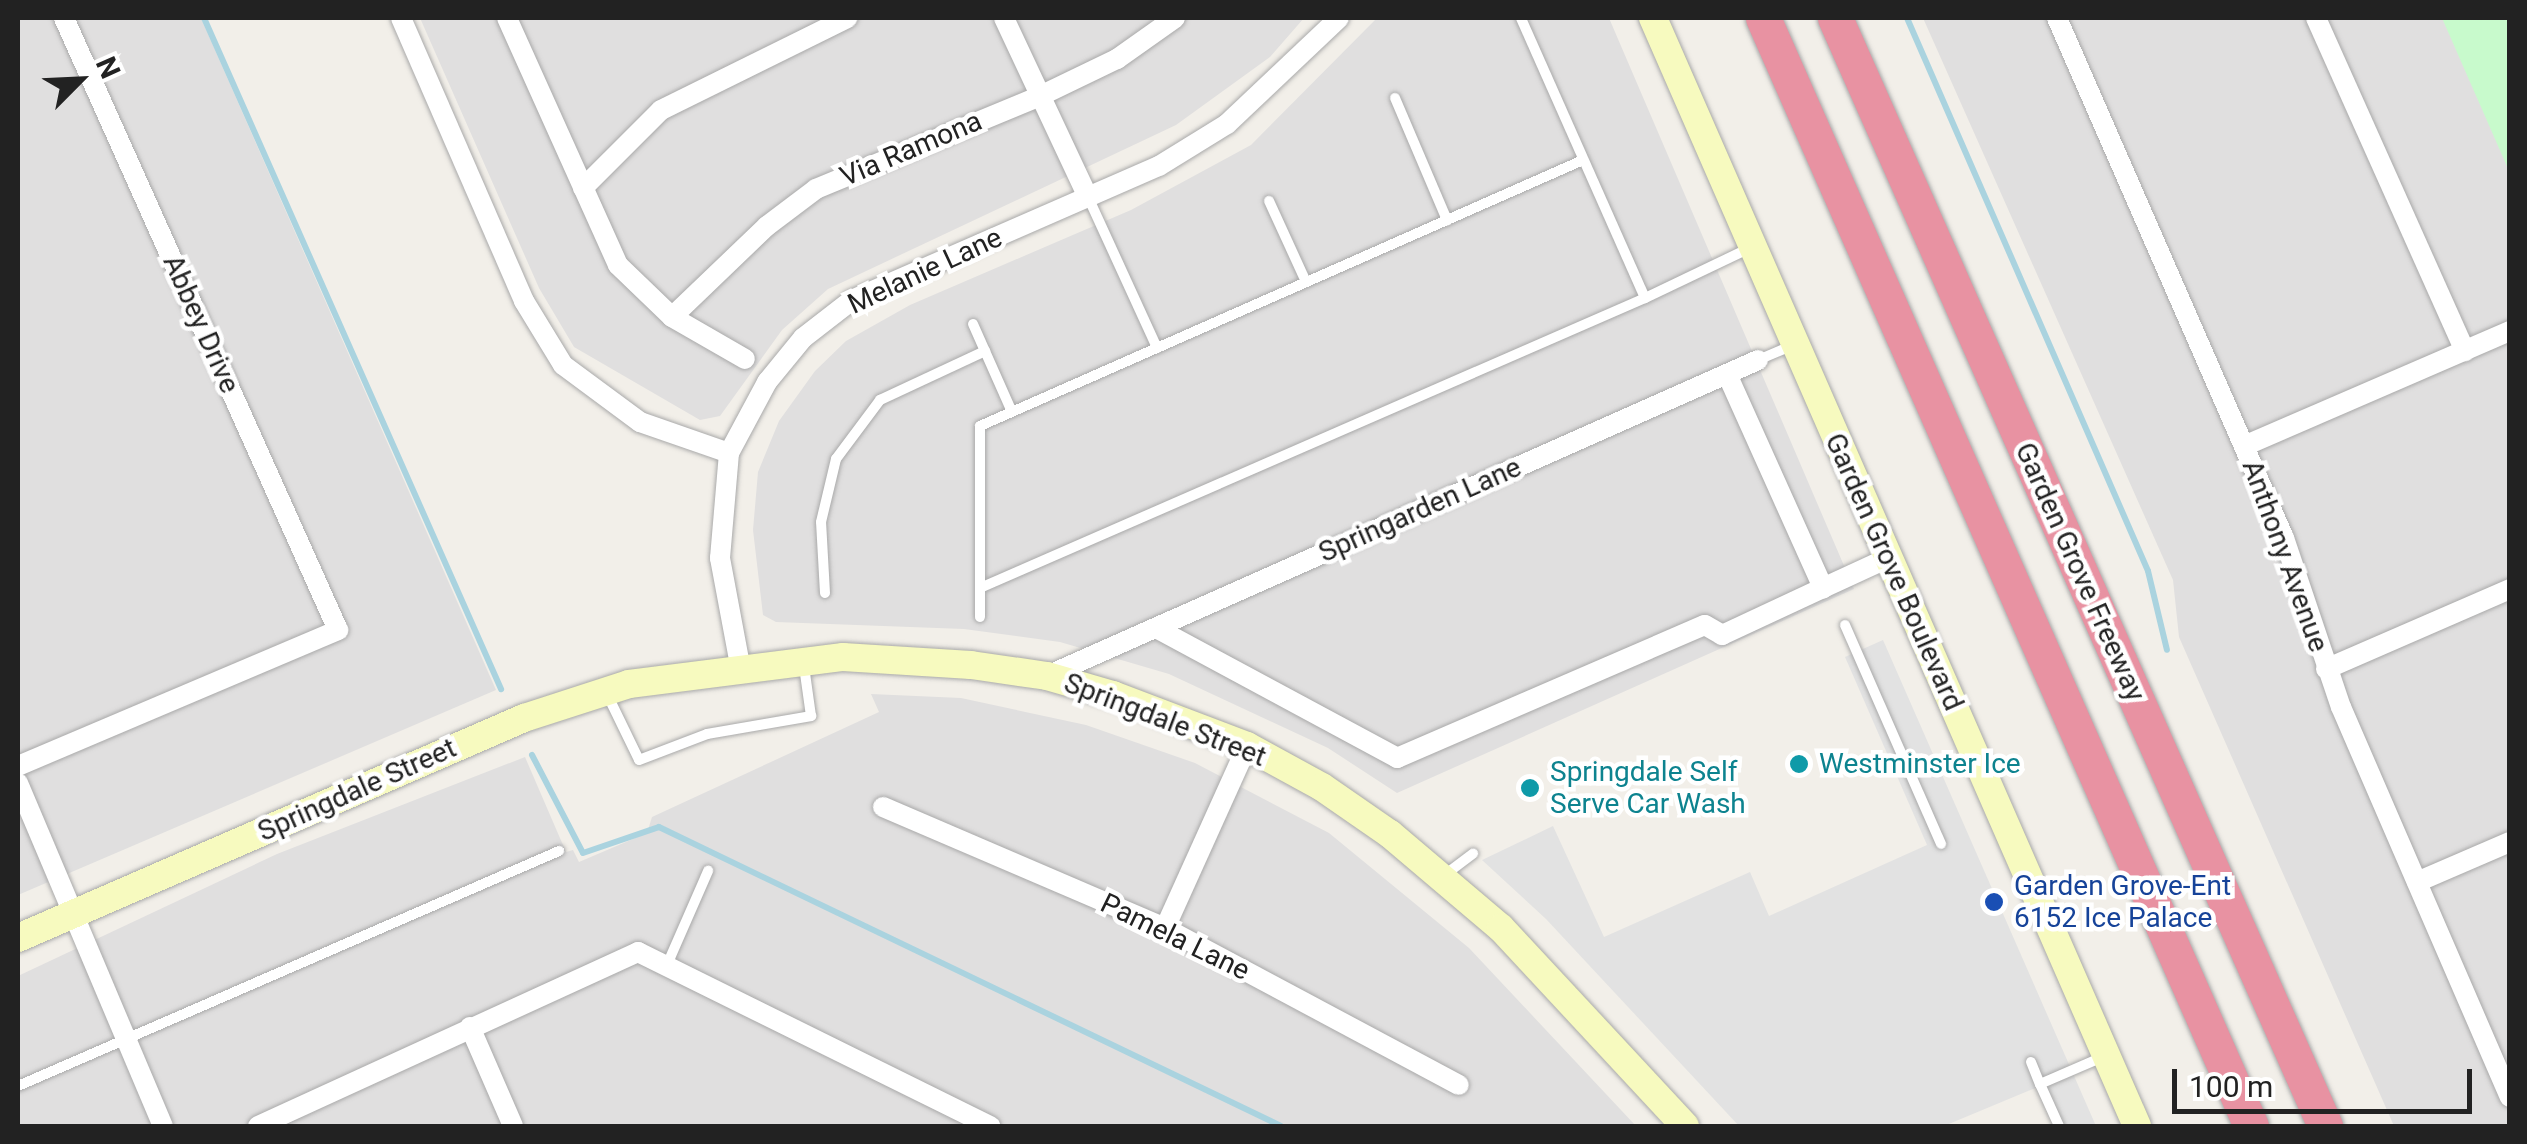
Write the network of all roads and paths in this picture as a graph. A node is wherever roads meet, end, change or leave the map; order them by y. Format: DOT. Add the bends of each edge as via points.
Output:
graph roads {
  1 [pos="64,18"];
  2 [pos="401,18"];
  3 [pos="531,18"];
  4 [pos="847,18"];
  5 [pos="1004,18"];
  6 [pos="1339,18"];
  7 [pos="1521,18"];
  8 [pos="1653,18"];
  9 [pos="1763,18"];
  10 [pos="1835,18"];
  11 [pos="2057,18"];
  12 [pos="2316,18"];
  13 [pos="1172,19"];
  14 [pos="510,24"];
  15 [pos="1038,97"];
  16 [pos="1396,98"];
  17 [pos="1584,160"];
  18 [pos="583,188"];
  19 [pos="1088,198"];
  20 [pos="1268,201"];
  21 [pos="1447,220"];
  22 [pos="1752,246"];
  23 [pos="1306,282"];
  24 [pos="1645,298"];
  25 [pos="672,318"];
  26 [pos="974,324"];
  27 [pos="2510,331"];
  28 [pos="1794,344"];
  29 [pos="1157,348"];
  30 [pos="985,351"];
  31 [pos="2464,351"];
  32 [pos="745,360"];
  33 [pos="1758,360"];
  34 [pos="1727,374"];
  35 [pos="1012,412"];
  36 [pos="2244,446"];
  37 [pos="729,453"];
  38 [pos="1888,558"];
  39 [pos="980,588"];
  40 [pos="1823,588"];
  41 [pos="2510,589"];
  42 [pos="825,594"];
  43 [pos="980,617"];
  44 [pos="1845,624"];
  45 [pos="1156,628"];
  46 [pos="802,660"];
  47 [pos="740,665"];
  48 [pos="2326,669"];
  49 [pos="1047,676"];
  50 [pos="606,691"];
  51 [pos="1247,746"];
  52 [pos="18,781"];
  53 [pos="883,807"];
  54 [pos="2510,842"];
  55 [pos="1941,844"];
  56 [pos="559,850"];
  57 [pos="1473,854"];
  58 [pos="708,871"];
  59 [pos="1442,878"];
  60 [pos="2418,882"];
  61 [pos="76,912"];
  62 [pos="1165,928"];
  63 [pos="18,938"];
  64 [pos="666,966"];
  65 [pos="470,1027"];
  66 [pos="124,1040"];
  67 [pos="2106,1056"];
  68 [pos="2030,1062"];
  69 [pos="2040,1084"];
  70 [pos="18,1086"];
  71 [pos="1459,1086"];
  72 [pos="2510,1097"];
  73 [pos="163,1126"];
  74 [pos="258,1126"];
  75 [pos="513,1126"];
  76 [pos="990,1126"];
  77 [pos="1685,1126"];
  78 [pos="2059,1126"];
  79 [pos="2137,1126"];
  80 [pos="2251,1126"];
  81 [pos="2325,1126"];
  1 -- 52 [label="street, Abbey Drive" via="338,630"];
  2 -- 37 [label="street" via="524,301 563,365 640,422"];
  3 -- 14 [label="street"];
  4 -- 18 [label="street" via="661,110"];
  5 -- 15 [label="street"];
  6 -- 19 [label="street, Melanie Lane" via="1228,124 1160,166"];
  7 -- 17 [label="lane"];
  8 -- 22 [label="main road, Garden Grove Boulevard"];
  9 -- 80 [label="highway"];
  10 -- 81 [label="highway, Garden Grove Freeway"];
  11 -- 36 [label="street, Anthony Avenue"];
  12 -- 31 [label="street"];
  13 -- 15 [label="street, Via Ramona" via="1117,59"];
  14 -- 18 [label="street"];
  15 -- 19 [label="street"];
  15 -- 25 [label="street, Via Ramona" via="816,189 767,226"];
  16 -- 21 [label="lane"];
  17 -- 21 [label="lane"];
  17 -- 24 [label="lane"];
  18 -- 25 [label="street" via="618,265"];
  19 -- 29 [label="lane"];
  19 -- 37 [label="street, Melanie Lane" via="852,300 802,338 767,382"];
  20 -- 23 [label="lane"];
  21 -- 23 [label="lane"];
  22 -- 24 [label="lane"];
  22 -- 28 [label="main road, Garden Grove Boulevard"];
  23 -- 29 [label="lane"];
  24 -- 39 [label="lane"];
  25 -- 32 [label="street"];
  26 -- 30 [label="lane"];
  27 -- 31 [label="street"];
  28 -- 33 [label="lane, Springarden Lane"];
  28 -- 38 [label="main road, Garden Grove Boulevard"];
  29 -- 35 [label="lane"];
  30 -- 35 [label="lane"];
  30 -- 42 [label="lane" via="880,400 836,460 821,522"];
  31 -- 36 [label="street"];
  33 -- 34 [label="street, Springarden Lane"];
  34 -- 40 [label="street"];
  34 -- 45 [label="street, Springarden Lane"];
  35 -- 39 [label="lane" via="980,426"];
  36 -- 48 [label="street, Anthony Avenue" via="2284,538"];
  37 -- 47 [label="street, Melanie Lane" via="720,558"];
  38 -- 40 [label="street"];
  38 -- 67 [label="main road, Garden Grove Boulevard"];
  39 -- 43 [label="lane"];
  40 -- 45 [label="street" via="1722,635 1705,625 1396,758"];
  41 -- 48 [label="street"];
  44 -- 55 [label="lane"];
  45 -- 49 [label="street, Springarden Lane"];
  46 -- 47 [label="main road, Springdale Street"];
  46 -- 49 [label="main road, Springdale Street" via="952,664"];
  46 -- 50 [label="lane" via="811,716 707,734 639,760"];
  47 -- 50 [label="main road, Springdale Street"];
  48 -- 60 [label="street, Anthony Avenue"];
  49 -- 51 [label="main road, Springdale Street"];
  50 -- 61 [label="main road, Springdale Street" via="524,718"];
  51 -- 59 [label="main road, Springdale Street" via="1322,787"];
  51 -- 62 [label="street"];
  52 -- 61 [label="street"];
  53 -- 62 [label="street, Pamela Lane"];
  54 -- 60 [label="street"];
  56 -- 66 [label="lane"];
  57 -- 59 [label="lane"];
  58 -- 64 [label="lane"];
  59 -- 77 [label="main road, Springdale Street" via="1501,928"];
  60 -- 72 [label="street, Anthony Avenue"];
  61 -- 63 [label="main road, Springdale Street"];
  61 -- 66 [label="street"];
  62 -- 71 [label="street, Pamela Lane"];
  64 -- 65 [label="street" via="638,952"];
  64 -- 76 [label="street"];
  65 -- 74 [label="street"];
  65 -- 75 [label="street"];
  66 -- 70 [label="lane"];
  66 -- 73 [label="street"];
  67 -- 69 [label="lane"];
  67 -- 79 [label="main road, Garden Grove Boulevard"];
  68 -- 69 [label="lane"];
  69 -- 78 [label="lane"];
}
